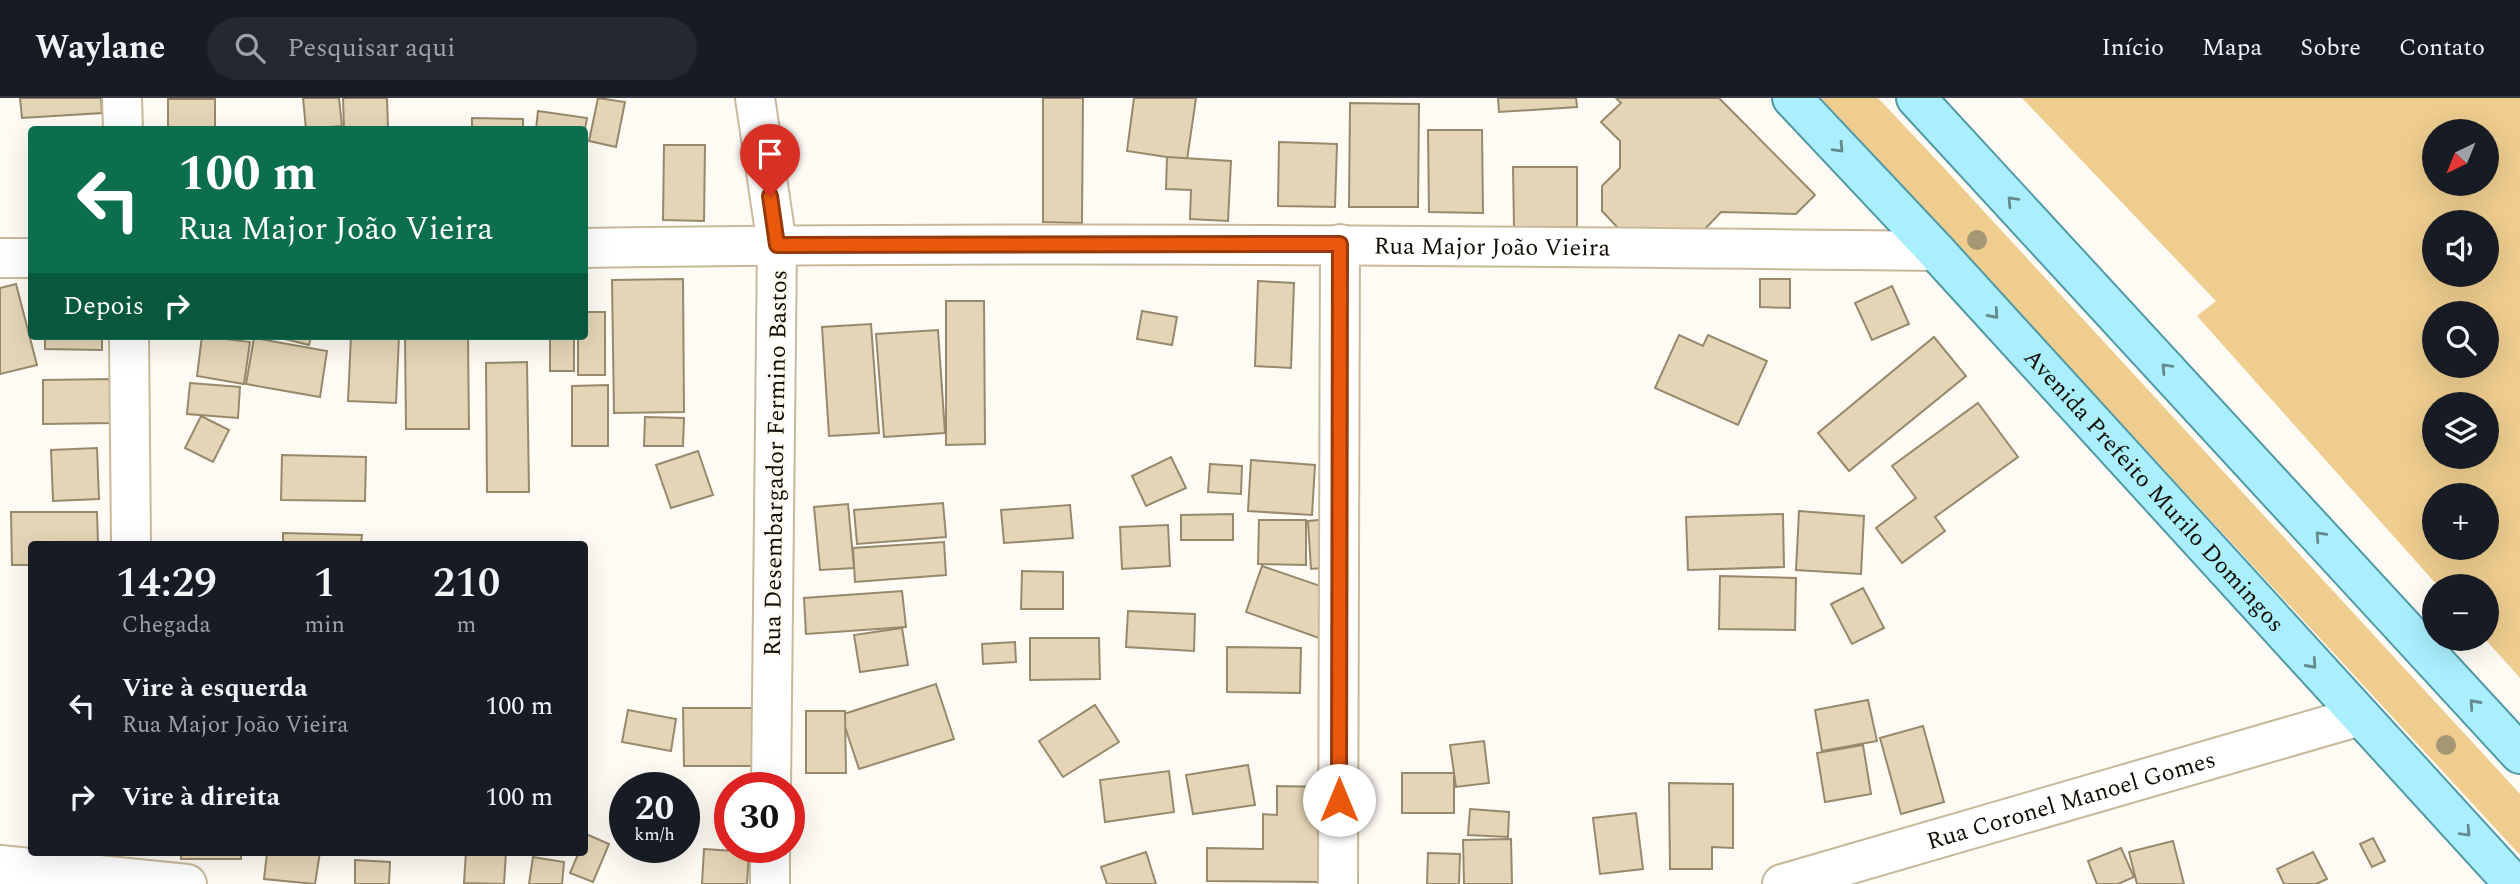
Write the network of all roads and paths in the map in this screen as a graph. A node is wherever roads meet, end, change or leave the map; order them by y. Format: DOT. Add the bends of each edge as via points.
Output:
graph roads {
  1 [pos="122,98"];
  2 [pos="755,98"];
  3 [pos="1793,98"];
  4 [pos="1916,98"];
  5 [pos="123,126"];
  6 [pos="1340,244"];
  7 [pos="777,245"];
  8 [pos="588,248"];
  9 [pos="1937,251"];
  10 [pos="0,258"];
  11 [pos="28,258"];
  12 [pos="129,340"];
  13 [pos="131,541"];
  14 [pos="2360,716"];
  15 [pos="2520,754"];
  16 [pos="771,772"];
  17 [pos="770,863"];
  18 [pos="0,865"];
  19 [pos="134,865"];
  20 [pos="187,884"];
  21 [pos="770,884"];
  22 [pos="1338,884"];
  23 [pos="1782,884"];
  24 [pos="2514,884"];
  1 -- 5 [label="street"];
  2 -- 7 [label="street, Rua Desembargador Fermino Bastos"];
  3 -- 9 [label="main road, Avenida Prefeito Murilo Domingos, one-way"];
  15 -- 4 [label="main road, one-way"];
  6 -- 7 [label="street, Rua Major João Vieira"];
  6 -- 9 [label="street, Rua Major João Vieira"];
  6 -- 22 [label="street"];
  7 -- 8 [label="street, Rua Major João Vieira"];
  7 -- 16 [label="street, Rua Desembargador Fermino Bastos"];
  9 -- 14 [label="main road, Avenida Prefeito Murilo Domingos, one-way"];
  10 -- 11 [label="street"];
  12 -- 13 [label="street"];
  14 -- 23 [label="street, Rua Coronel Manoel Gomes"];
  14 -- 24 [label="main road, Avenida Prefeito Murilo Domingos, one-way"];
  17 -- 21 [label="street"];
  18 -- 19 [label="street"];
  19 -- 20 [label="street"];
}
